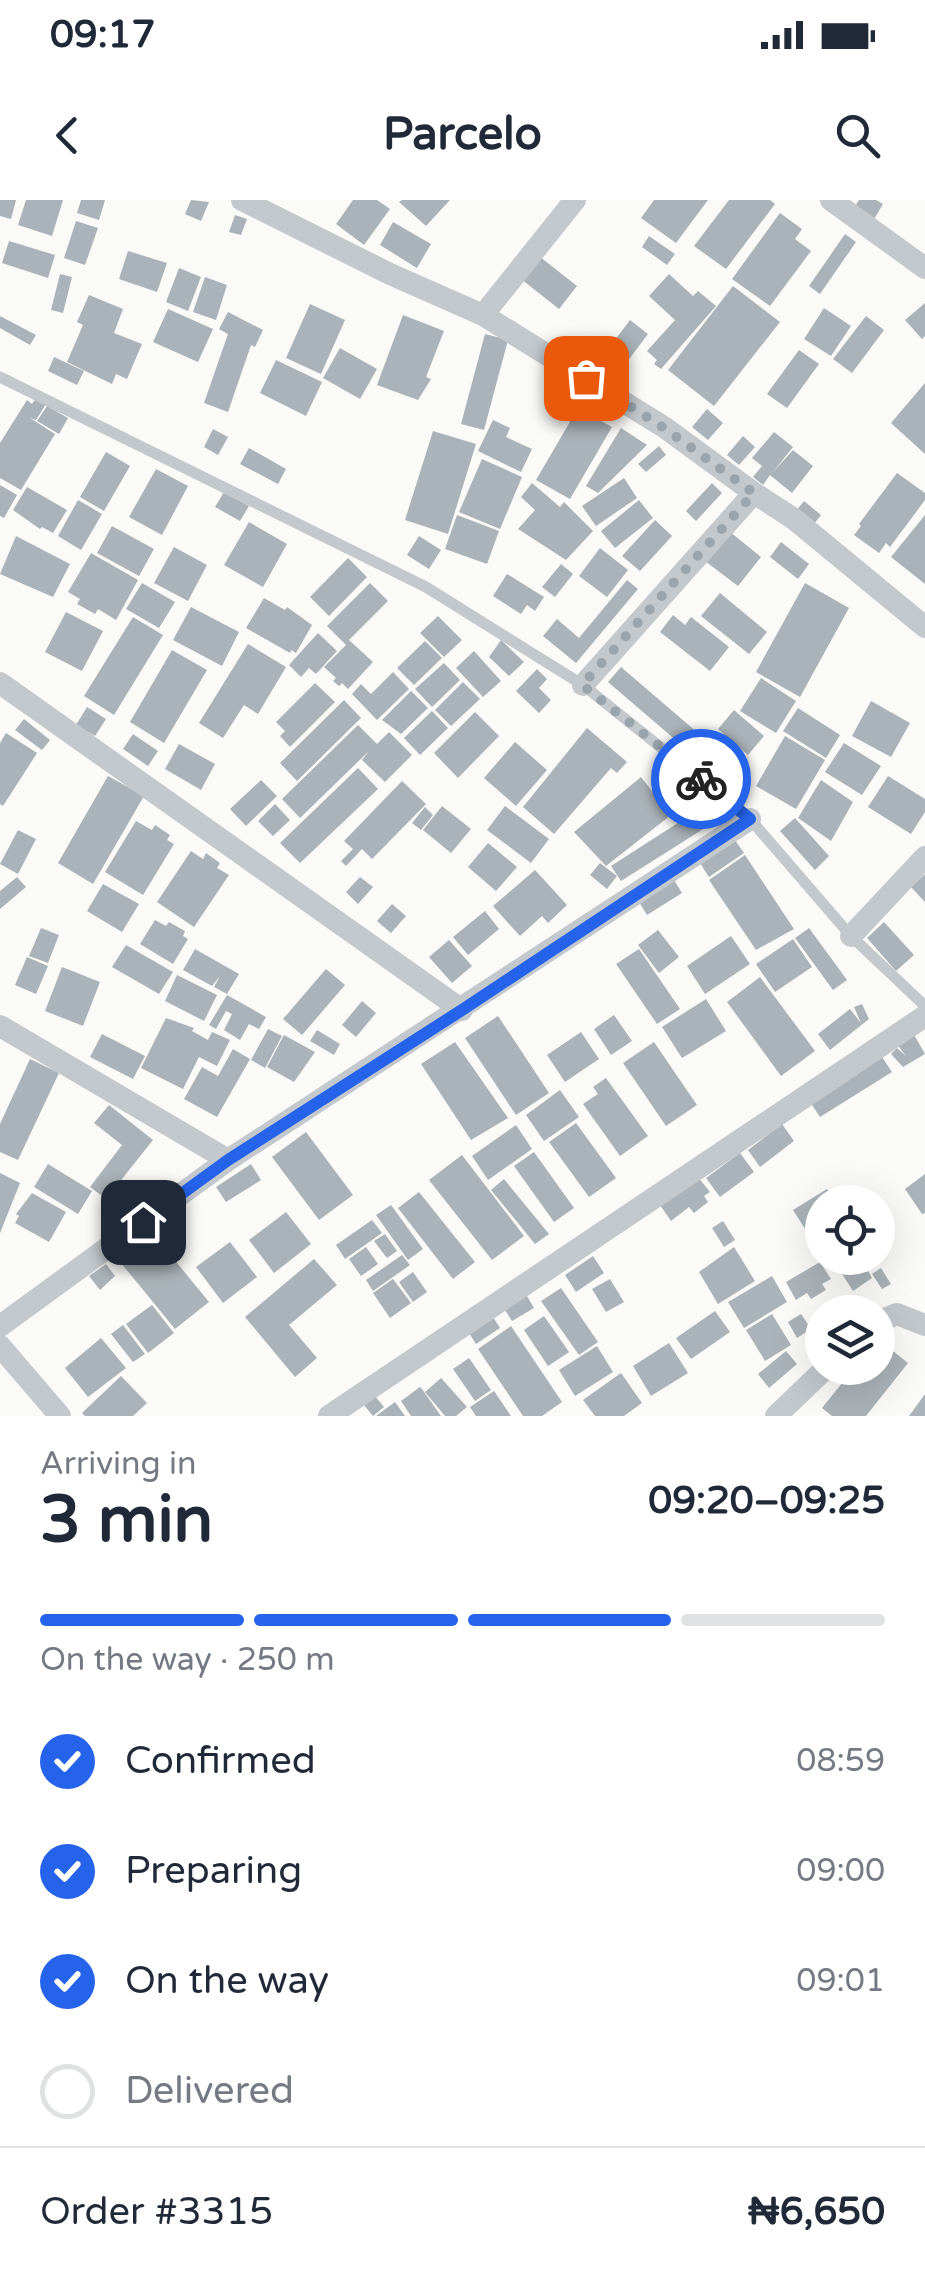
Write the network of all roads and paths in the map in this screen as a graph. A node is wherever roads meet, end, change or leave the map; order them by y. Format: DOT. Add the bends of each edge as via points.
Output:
graph roads {
  1 [pos="244,200"];
  2 [pos="575,200"];
  3 [pos="831,200"];
  4 [pos="925,268"];
  5 [pos="483,316"];
  6 [pos="0,377"];
  7 [pos="754,493"];
  8 [pos="925,627"];
  9 [pos="0,683"];
  10 [pos="582,685"];
  11 [pos="750,819"];
  12 [pos="925,856"];
  13 [pos="851,936"];
  14 [pos="925,1006"];
  15 [pos="462,1010"];
  16 [pos="925,1016"];
  17 [pos="0,1026"];
  18 [pos="228,1160"];
  19 [pos="895,1315"];
  20 [pos="925,1325"];
  21 [pos="0,1326"];
  22 [pos="0,1346"];
  23 [pos="808,1385"];
  24 [pos="60,1416"];
  25 [pos="330,1416"];
  26 [pos="776,1416"];
  1 -- 5 [label="street"];
  2 -- 5 [label="street"];
  3 -- 4 [label="street"];
  5 -- 7 [label="street" via="664,428"];
  6 -- 10 [label="lane" via="426,586"];
  7 -- 8 [label="street"];
  7 -- 10 [label="street"];
  9 -- 15 [label="street"];
  10 -- 11 [label="lane"];
  11 -- 13 [label="lane"];
  11 -- 15 [label="street"];
  12 -- 13 [label="street"];
  13 -- 14 [label="lane"];
  15 -- 18 [label="street"];
  16 -- 25 [label="street"];
  17 -- 18 [label="street"];
  18 -- 21 [label="street"];
  19 -- 20 [label="street"];
  22 -- 24 [label="street"];
  23 -- 26 [label="street"];
}
